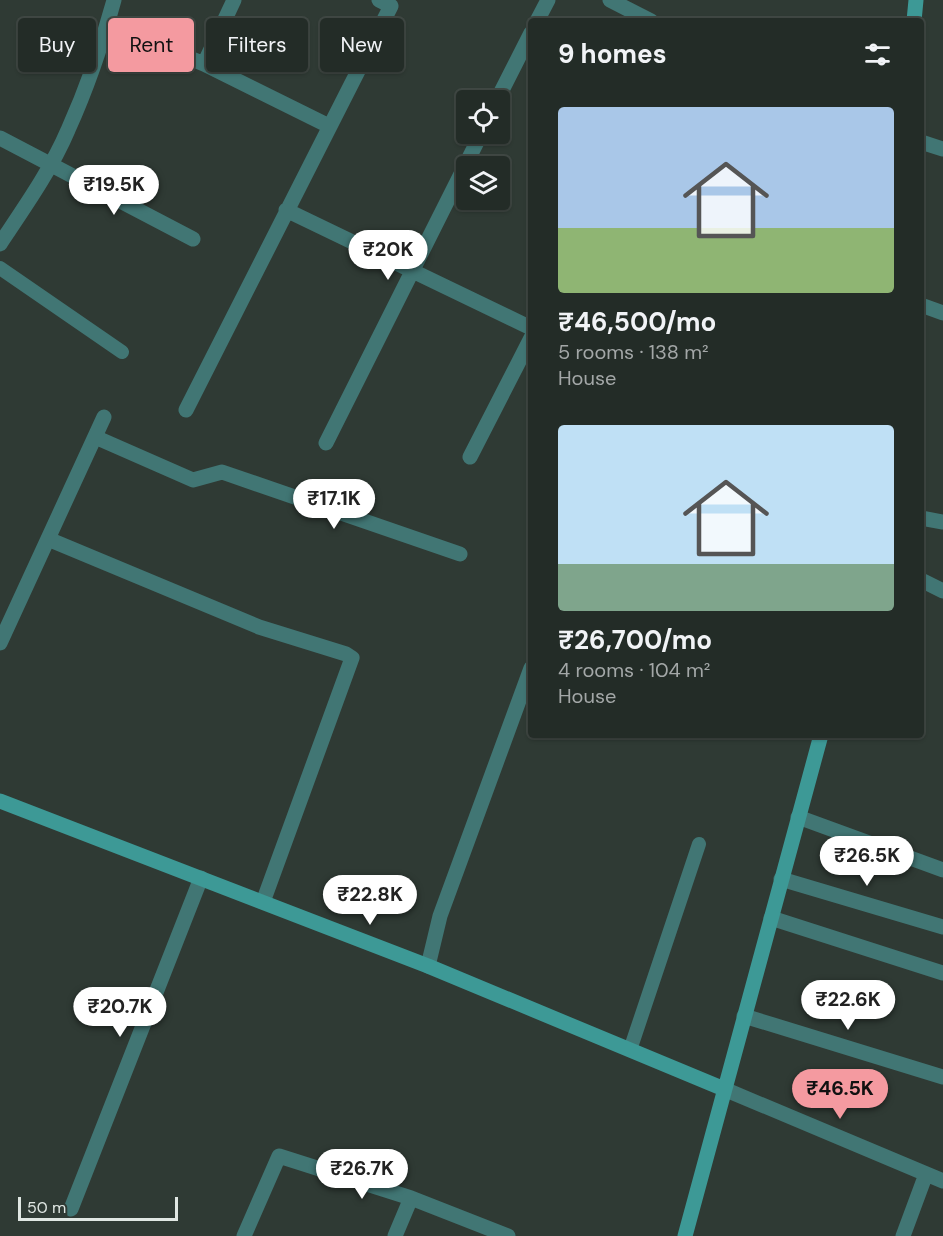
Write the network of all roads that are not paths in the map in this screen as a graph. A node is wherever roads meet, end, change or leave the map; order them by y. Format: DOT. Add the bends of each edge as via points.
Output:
graph roads {
  1 [pos="114,0"];
  2 [pos="234,0"];
  3 [pos="379,0"];
  4 [pos="548,0"];
  5 [pos="610,0"];
  6 [pos="916,0"];
  7 [pos="539,18"];
  8 [pos="645,18"];
  9 [pos="914,18"];
  10 [pos="107,24"];
  11 [pos="528,39"];
  12 [pos="204,64"];
  13 [pos="502,90"];
  14 [pos="329,126"];
  15 [pos="0,138"];
  16 [pos="924,143"];
  17 [pos="476,144"];
  18 [pos="943,148"];
  19 [pos="50,163"];
  20 [pos="286,210"];
  21 [pos="193,239"];
  22 [pos="0,244"];
  23 [pos="0,268"];
  24 [pos="412,271"];
  25 [pos="924,305"];
  26 [pos="943,312"];
  27 [pos="528,327"];
  28 [pos="528,344"];
  29 [pos="122,352"];
  30 [pos="186,410"];
  31 [pos="104,417"];
  32 [pos="95,437"];
  33 [pos="326,443"];
  34 [pos="470,457"];
  35 [pos="924,519"];
  36 [pos="943,522"];
  37 [pos="48,539"];
  38 [pos="460,554"];
  39 [pos="924,582"];
  40 [pos="943,591"];
  41 [pos="0,643"];
  42 [pos="528,676"];
  43 [pos="820,738"];
  44 [pos="0,801"];
  45 [pos="798,817"];
  46 [pos="699,844"];
  47 [pos="943,870"];
  48 [pos="201,878"];
  49 [pos="782,879"];
  50 [pos="263,902"];
  51 [pos="771,918"];
  52 [pos="943,927"];
  53 [pos="428,966"];
  54 [pos="943,973"];
  55 [pos="744,1016"];
  56 [pos="630,1050"];
  57 [pos="943,1077"];
  58 [pos="724,1089"];
  59 [pos="926,1174"];
  60 [pos="943,1181"];
  61 [pos="411,1198"];
  62 [pos="71,1209"];
  63 [pos="244,1236"];
  64 [pos="395,1236"];
  65 [pos="508,1236"];
  66 [pos="685,1236"];
  67 [pos="903,1236"];
  1 -- 10 [label="street"];
  2 -- 12 [label="street"];
  3 -- 14 [label="street" via="390,6"];
  4 -- 7 [label="street"];
  5 -- 8 [label="street"];
  6 -- 9 [label="street"];
  10 -- 12 [label="street"];
  10 -- 19 [label="street" via="68,131"];
  11 -- 13 [label="street"];
  12 -- 14 [label="street"];
  14 -- 20 [label="street"];
  15 -- 19 [label="street"];
  16 -- 18 [label="street"];
  17 -- 24 [label="street"];
  19 -- 21 [label="street"];
  19 -- 22 [label="street"];
  20 -- 24 [label="street"];
  20 -- 30 [label="street"];
  23 -- 29 [label="lane"];
  24 -- 27 [label="street"];
  24 -- 33 [label="street"];
  25 -- 26 [label="street"];
  28 -- 34 [label="street"];
  31 -- 32 [label="street"];
  32 -- 37 [label="street"];
  32 -- 38 [label="street" via="194,480 222,472"];
  35 -- 36 [label="street"];
  37 -- 41 [label="street"];
  37 -- 50 [label="street" via="259,627 352,658"];
  39 -- 40 [label="street"];
  42 -- 53 [label="street" via="440,916"];
  43 -- 45 [label="street"];
  44 -- 48 [label="street"];
  45 -- 47 [label="street"];
  45 -- 49 [label="street"];
  46 -- 56 [label="lane"];
  48 -- 50 [label="street"];
  48 -- 62 [label="street"];
  49 -- 51 [label="street"];
  49 -- 52 [label="street"];
  50 -- 53 [label="street"];
  51 -- 54 [label="street"];
  51 -- 55 [label="street"];
  53 -- 56 [label="street"];
  55 -- 57 [label="street"];
  55 -- 58 [label="street"];
  56 -- 58 [label="street"];
  58 -- 59 [label="street"];
  58 -- 66 [label="street"];
  59 -- 60 [label="street"];
  59 -- 67 [label="street"];
  61 -- 63 [label="street" via="279,1156"];
  61 -- 64 [label="street"];
  61 -- 65 [label="street"];
}
